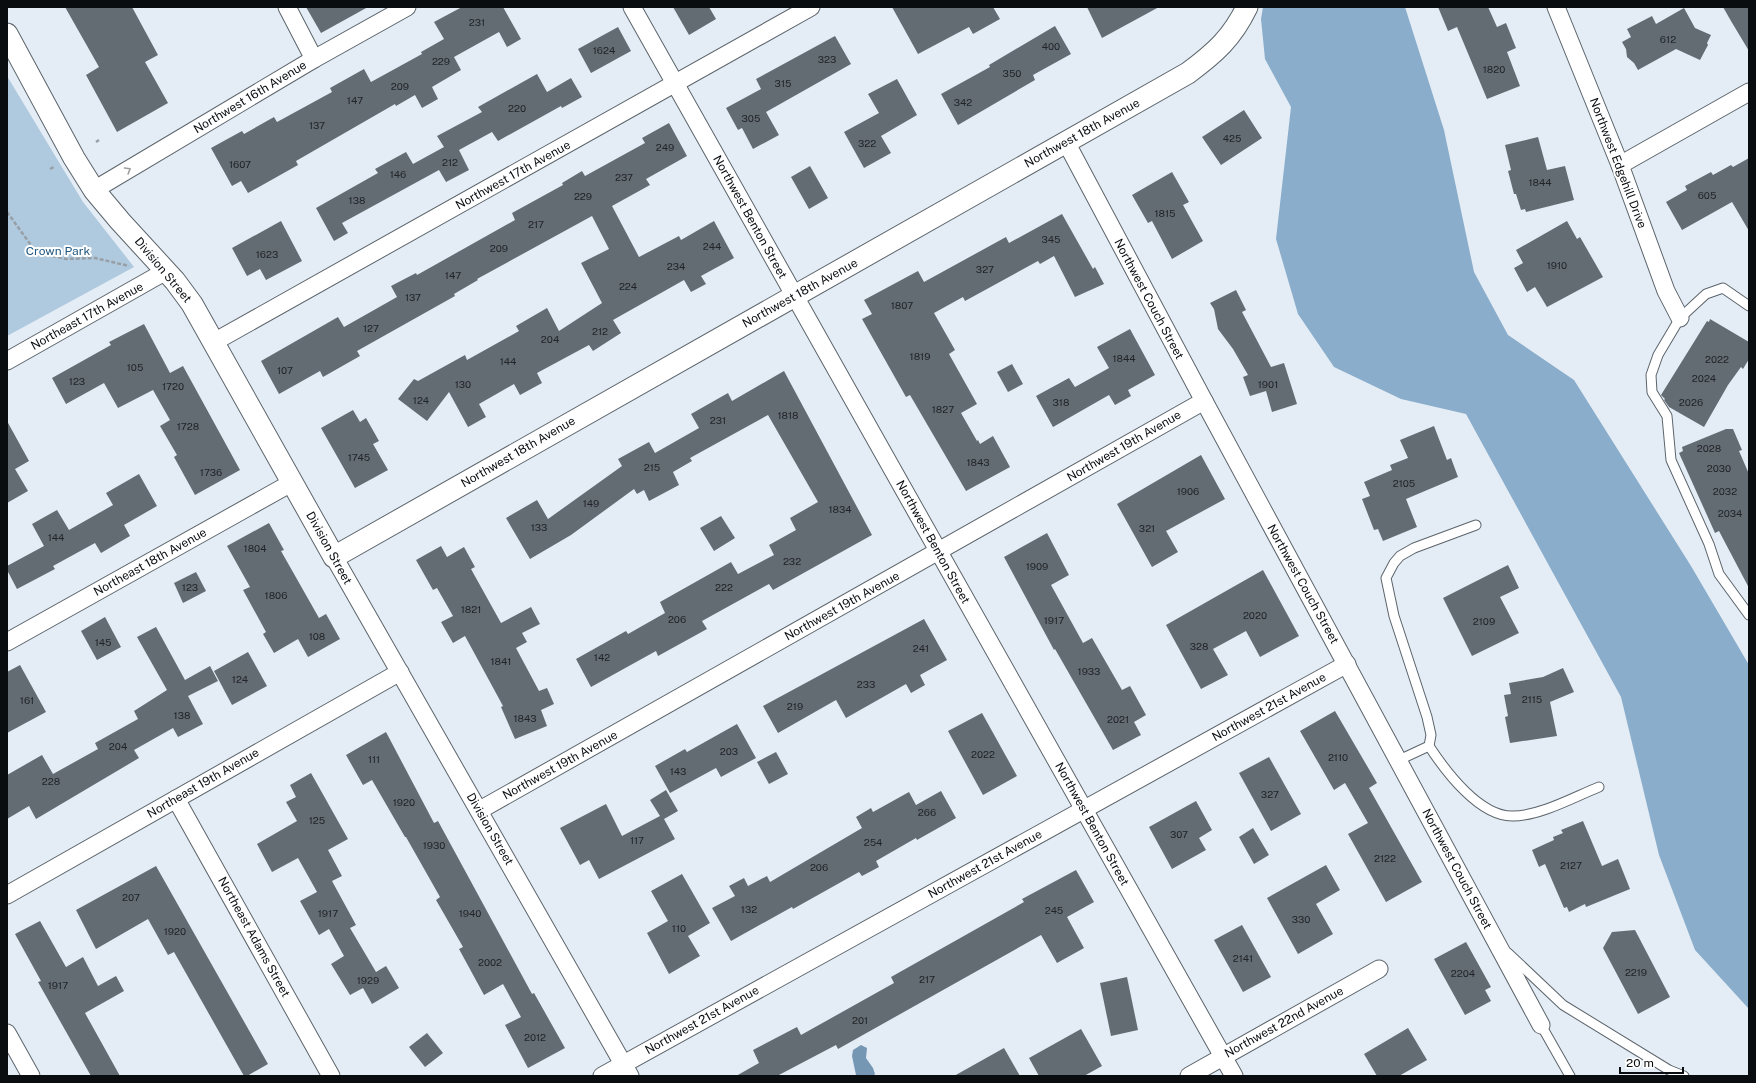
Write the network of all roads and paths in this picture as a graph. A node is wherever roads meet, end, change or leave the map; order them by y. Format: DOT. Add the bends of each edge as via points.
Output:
graph roads {
  1 [pos="287,7"];
  2 [pos="407,7"];
  3 [pos="632,7"];
  4 [pos="811,7"];
  5 [pos="1247,7"];
  6 [pos="1556,7"];
  7 [pos="7,34"];
  8 [pos="314,59"];
  9 [pos="676,84"];
  10 [pos="1749,92"];
  11 [pos="1066,142"];
  12 [pos="1620,165"];
  13 [pos="54,167"];
  14 [pos="50,170"];
  15 [pos="94,190"];
  16 [pos="7,212"];
  17 [pos="129,266"];
  18 [pos="166,271"];
  19 [pos="794,296"];
  20 [pos="1749,306"];
  21 [pos="1680,318"];
  22 [pos="214,342"];
  23 [pos="7,361"];
  24 [pos="1204,401"];
  25 [pos="293,482"];
  26 [pos="1476,526"];
  27 [pos="938,552"];
  28 [pos="334,557"];
  29 [pos="1749,615"];
  30 [pos="7,642"];
  31 [pos="1347,664"];
  32 [pos="400,672"];
  33 [pos="1430,746"];
  34 [pos="1399,760"];
  35 [pos="1599,787"];
  36 [pos="176,799"];
  37 [pos="480,810"];
  38 [pos="1085,810"];
  39 [pos="7,895"];
  40 [pos="1496,942"];
  41 [pos="1379,969"];
  42 [pos="1541,1025"];
  43 [pos="7,1033"];
  44 [pos="1223,1057"];
  45 [pos="627,1070"];
  46 [pos="31,1076"];
  47 [pos="331,1076"];
  48 [pos="602,1076"];
  49 [pos="1189,1076"];
  50 [pos="1234,1076"];
  51 [pos="1570,1076"];
  52 [pos="1684,1076"];
  1 -- 8 [label="street"];
  2 -- 8 [label="street, Northwest 16th Avenue"];
  3 -- 9 [label="street, Northwest Benton Street"];
  4 -- 9 [label="street, Northwest 17th Avenue"];
  5 -- 11 [label="street, Northwest 18th Avenue" via="1217,52 1188,73"];
  6 -- 12 [label="street, Northwest Edgehill Drive"];
  7 -- 15 [label="street, Division Street"];
  15 -- 8 [label="street, Northwest 16th Avenue, one-way"];
  9 -- 19 [label="street, Northwest Benton Street"];
  9 -- 22 [label="street, Northwest 17th Avenue"];
  10 -- 12 [label="street"];
  11 -- 19 [label="street, Northwest 18th Avenue"];
  11 -- 24 [label="street, Northwest Couch Street"];
  12 -- 21 [label="street, Northwest Edgehill Drive" via="1666,291"];
  13 -- 14 [label="path"];
  15 -- 18 [label="street, Division Street"];
  16 -- 17 [label="path" via="36,252 66,259 95,258"];
  18 -- 22 [label="street, Division Street" via="192,304"];
  18 -- 23 [label="street, Northeast 17th Avenue"];
  19 -- 27 [label="street, Northwest Benton Street"];
  19 -- 28 [label="street, Northwest 18th Avenue"];
  20 -- 21 [label="lane" via="1723,288 1706,294"];
  21 -- 29 [label="lane" via="1658,355 1651,375 1652,392 1667,416 1671,460 1710,544 1719,574"];
  22 -- 25 [label="street, Division Street"];
  24 -- 27 [label="street, Northwest 19th Avenue"];
  24 -- 31 [label="street, Northwest Couch Street"];
  25 -- 28 [label="street, Division Street"];
  25 -- 30 [label="street, Northeast 18th Avenue"];
  26 -- 33 [label="lane" via="1414,548 1400,556 1386,578 1394,616 1427,717 1431,735"];
  27 -- 37 [label="street, Northwest 19th Avenue"];
  27 -- 38 [label="street, Northwest Benton Street"];
  28 -- 32 [label="street, Division Street"];
  31 -- 34 [label="street, Northwest Couch Street"];
  31 -- 38 [label="street, Northwest 21st Avenue"];
  32 -- 36 [label="street, Northeast 19th Avenue"];
  32 -- 37 [label="street, Division Street"];
  33 -- 34 [label="lane"];
  33 -- 35 [label="lane" via="1441,765 1464,790 1501,816 1526,815"];
  34 -- 40 [label="street, Northwest Couch Street"];
  36 -- 39 [label="street, Northeast 19th Avenue"];
  36 -- 47 [label="street, Northeast Adams Street"];
  37 -- 45 [label="street, Division Street"];
  38 -- 44 [label="street, Northwest Benton Street"];
  38 -- 45 [label="street, Northwest 21st Avenue"];
  40 -- 42 [label="street, Northwest Couch Street"];
  40 -- 52 [label="lane" via="1563,1005 1669,1070"];
  41 -- 44 [label="street, Northwest 22nd Avenue"];
  42 -- 51 [label="lane"];
  43 -- 46 [label="street"];
  44 -- 49 [label="street, Northwest 22nd Avenue"];
  44 -- 50 [label="street, Northwest Benton Street"];
  45 -- 48 [label="street, Northwest 21st Avenue"];
}
